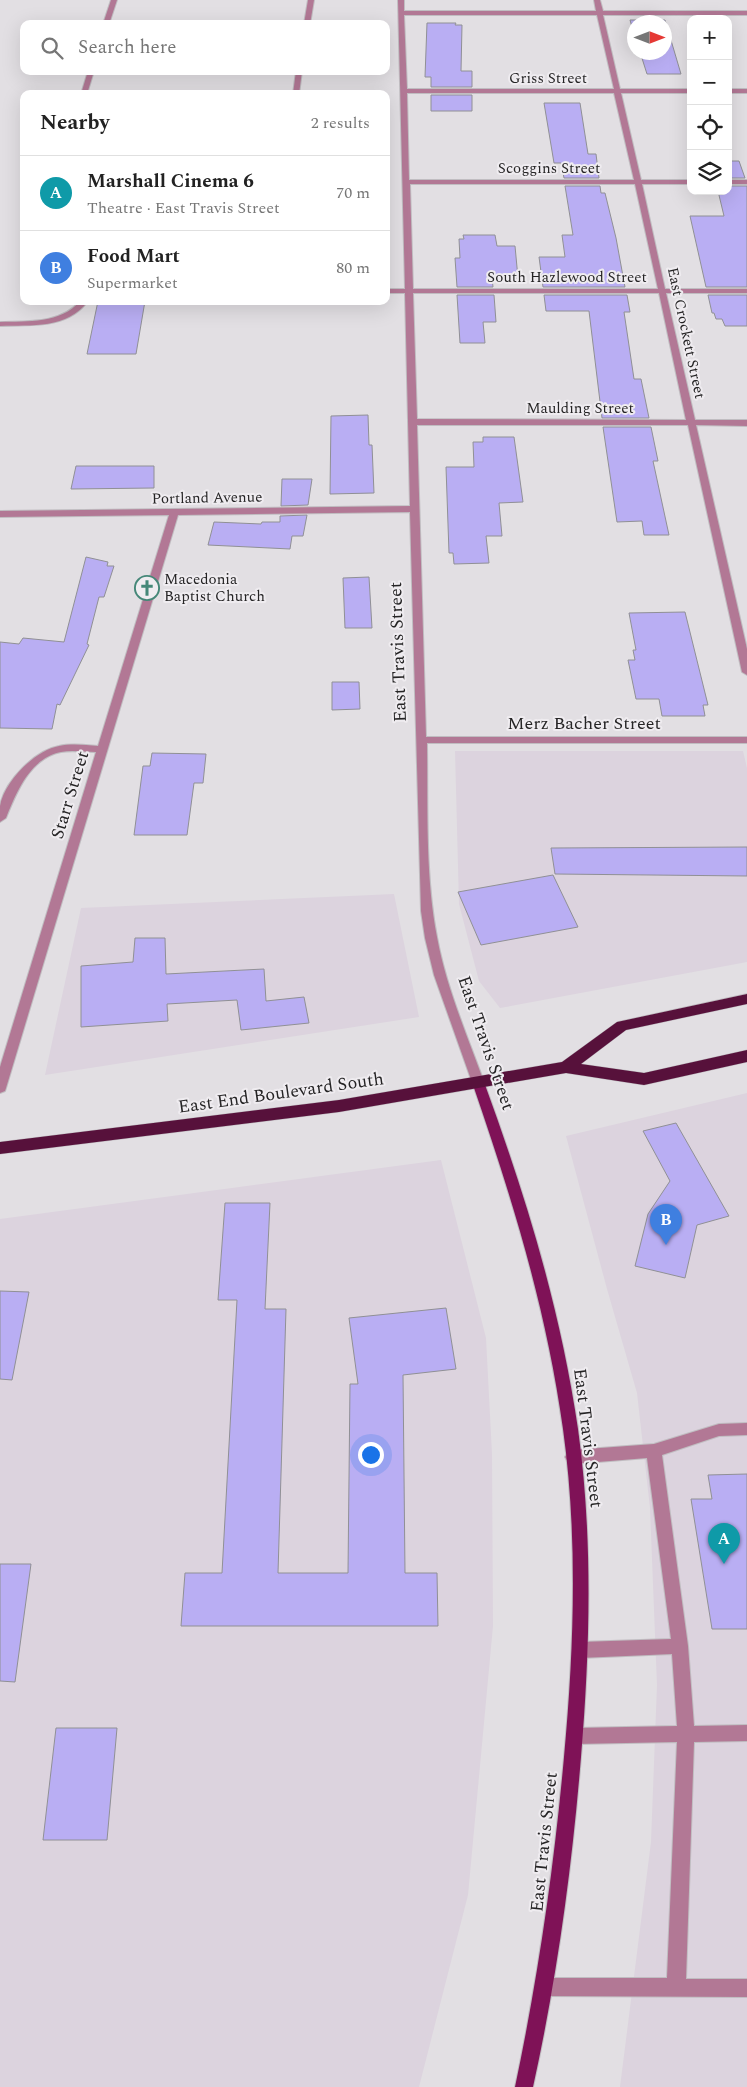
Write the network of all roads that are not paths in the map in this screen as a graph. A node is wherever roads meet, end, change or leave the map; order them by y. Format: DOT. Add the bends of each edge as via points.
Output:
graph roads {
  1 [pos="114,0"];
  2 [pos="311,0"];
  3 [pos="401,0"];
  4 [pos="597,0"];
  5 [pos="402,13"];
  6 [pos="600,13"];
  7 [pos="747,13"];
  8 [pos="107,20"];
  9 [pos="308,20"];
  10 [pos="90,75"];
  11 [pos="298,75"];
  12 [pos="85,90"];
  13 [pos="297,90"];
  14 [pos="404,91"];
  15 [pos="618,91"];
  16 [pos="687,91"];
  17 [pos="732,91"];
  18 [pos="747,91"];
  19 [pos="406,182"];
  20 [pos="639,182"];
  21 [pos="687,182"];
  22 [pos="732,182"];
  23 [pos="747,182"];
  24 [pos="390,291"];
  25 [pos="410,291"];
  26 [pos="663,291"];
  27 [pos="747,291"];
  28 [pos="80,305"];
  29 [pos="0,324"];
  30 [pos="413,422"];
  31 [pos="692,422"];
  32 [pos="747,422"];
  33 [pos="414,509"];
  34 [pos="174,512"];
  35 [pos="0,514"];
  36 [pos="747,672"];
  37 [pos="421,740"];
  38 [pos="747,740"];
  39 [pos="102,749"];
  40 [pos="0,818"];
  41 [pos="747,999"];
  42 [pos="747,1056"];
  43 [pos="566,1066"];
  44 [pos="478,1082"];
  45 [pos="0,1088"];
  46 [pos="0,1148"];
  47 [pos="747,1429"];
  48 [pos="654,1451"];
  49 [pos="574,1457"];
  50 [pos="680,1646"];
  51 [pos="580,1650"];
  52 [pos="686,1733"];
  53 [pos="747,1733"];
  54 [pos="575,1736"];
  55 [pos="544,1987"];
  56 [pos="747,1988"];
  57 [pos="676,1989"];
  58 [pos="524,2087"];
  1 -- 8 [label="street"];
  2 -- 9 [label="street"];
  3 -- 5 [label="street, East Travis Street"];
  4 -- 6 [label="street, East Crockett Street"];
  5 -- 6 [label="street"];
  5 -- 14 [label="street, East Travis Street"];
  6 -- 7 [label="street"];
  6 -- 15 [label="street, East Crockett Street"];
  10 -- 12 [label="street"];
  11 -- 13 [label="street"];
  14 -- 15 [label="street, Griss Street"];
  14 -- 19 [label="street, East Travis Street"];
  15 -- 16 [label="street, Griss Street"];
  15 -- 20 [label="street, East Crockett Street"];
  17 -- 18 [label="street"];
  19 -- 20 [label="street, Scoggins Street"];
  19 -- 25 [label="street, East Travis Street"];
  20 -- 21 [label="street, Scoggins Street"];
  20 -- 26 [label="street, East Crockett Street"];
  22 -- 23 [label="street"];
  24 -- 25 [label="street, South Hazlewood Street"];
  25 -- 26 [label="street, South Hazlewood Street"];
  25 -- 30 [label="street, East Travis Street"];
  26 -- 27 [label="street, South Hazlewood Street"];
  26 -- 31 [label="street, East Crockett Street"];
  28 -- 29 [label="street" via="62,318"];
  30 -- 31 [label="street, Maulding Street"];
  30 -- 33 [label="street, East Travis Street"];
  31 -- 32 [label="street, Maulding Street"];
  31 -- 36 [label="street, East Crockett Street"];
  33 -- 34 [label="street, Portland Avenue"];
  33 -- 37 [label="street, East Travis Street"];
  34 -- 35 [label="street, Portland Avenue"];
  34 -- 39 [label="street, Starr Street"];
  37 -- 38 [label="street, Merz Bacher Street"];
  37 -- 44 [label="street, East Travis Street" via="425,884 431,940"];
  39 -- 40 [label="street" via="59,749 33,762 14,788"];
  39 -- 45 [label="street, Starr Street"];
  41 -- 43 [label="highway, East End Boulevard South" via="622,1026"];
  42 -- 43 [label="highway, East End Boulevard South" via="644,1079"];
  43 -- 44 [label="highway, East End Boulevard South"];
  44 -- 46 [label="highway, East End Boulevard South" via="338,1106"];
  44 -- 49 [label="main road, East Travis Street" via="534,1249 554,1336"];
  47 -- 48 [label="street" via="719,1430"];
  48 -- 49 [label="street"];
  48 -- 50 [label="street"];
  49 -- 51 [label="main road, East Travis Street" via="580,1569"];
  50 -- 51 [label="street"];
  50 -- 52 [label="street"];
  51 -- 54 [label="main road, East Travis Street"];
  52 -- 53 [label="street"];
  52 -- 54 [label="street"];
  52 -- 57 [label="street"];
  54 -- 55 [label="main road, East Travis Street" via="566,1839"];
  55 -- 57 [label="street"];
  55 -- 58 [label="main road, East Travis Street"];
  56 -- 57 [label="street"];
}
